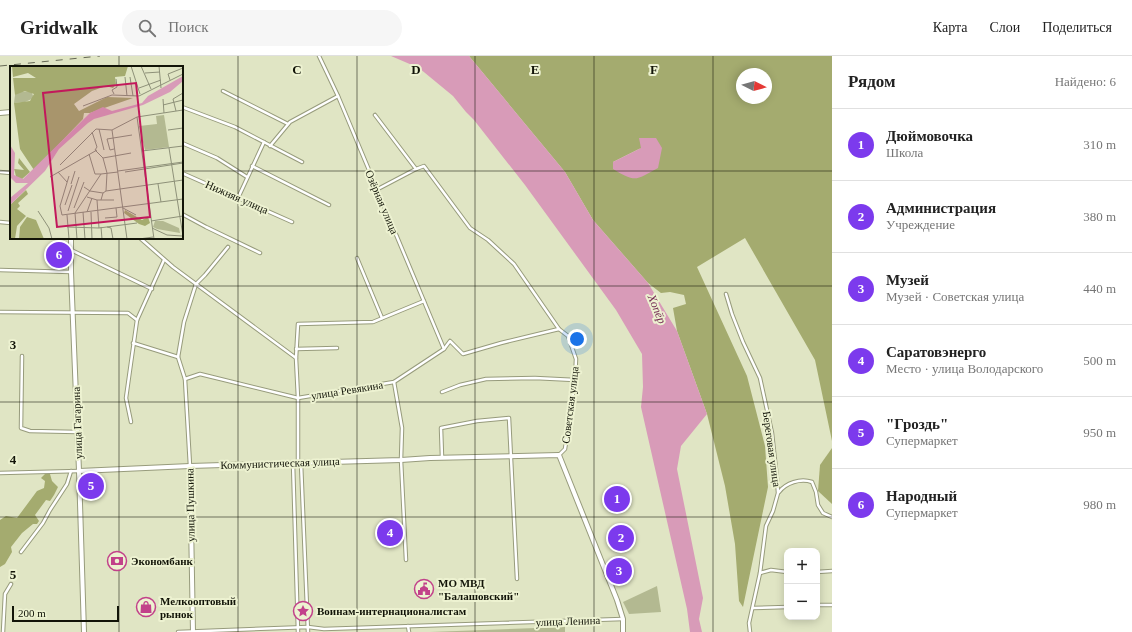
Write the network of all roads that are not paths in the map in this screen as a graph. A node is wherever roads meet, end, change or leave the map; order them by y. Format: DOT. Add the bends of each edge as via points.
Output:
graph roads {
  1 [pos="319,56"];
  2 [pos="223,91"];
  3 [pos="338,96"];
  4 [pos="183,107"];
  5 [pos="10,112"];
  6 [pos="0,113"];
  7 [pos="375,115"];
  8 [pos="288,124"];
  9 [pos="264,142"];
  10 [pos="183,143"];
  11 [pos="270,146"];
  12 [pos="302,162"];
  13 [pos="252,166"];
  14 [pos="416,169"];
  15 [pos="0,172"];
  16 [pos="10,173"];
  17 [pos="183,173"];
  18 [pos="247,177"];
  19 [pos="376,190"];
  20 [pos="238,198"];
  21 [pos="328,204"];
  22 [pos="183,215"];
  23 [pos="0,222"];
  24 [pos="292,222"];
  25 [pos="10,223"];
  26 [pos="71,239"];
  27 [pos="141,239"];
  28 [pos="228,247"];
  29 [pos="71,250"];
  30 [pos="260,253"];
  31 [pos="357,258"];
  32 [pos="164,260"];
  33 [pos="0,270"];
  34 [pos="71,272"];
  35 [pos="196,284"];
  36 [pos="152,289"];
  37 [pos="726,294"];
  38 [pos="424,301"];
  39 [pos="0,312"];
  40 [pos="74,313"];
  41 [pos="382,318"];
  42 [pos="137,320"];
  43 [pos="559,329"];
  44 [pos="133,343"];
  45 [pos="338,348"];
  46 [pos="444,348"];
  47 [pos="296,349"];
  48 [pos="22,356"];
  49 [pos="178,357"];
  50 [pos="296,358"];
  51 [pos="185,379"];
  52 [pos="575,380"];
  53 [pos="394,382"];
  54 [pos="442,392"];
  55 [pos="298,398"];
  56 [pos="131,422"];
  57 [pos="77,432"];
  58 [pos="559,455"];
  59 [pos="512,456"];
  60 [pos="442,458"];
  61 [pos="401,460"];
  62 [pos="293,463"];
  63 [pos="300,463"];
  64 [pos="190,466"];
  65 [pos="72,471"];
  66 [pos="79,471"];
  67 [pos="0,473"];
  68 [pos="778,493"];
  69 [pos="832,517"];
  70 [pos="21,552"];
  71 [pos="406,560"];
  72 [pos="832,571"];
  73 [pos="784,572"];
  74 [pos="820,572"];
  75 [pos="760,573"];
  76 [pos="516,579"];
  77 [pos="11,584"];
  78 [pos="832,605"];
  79 [pos="820,606"];
  80 [pos="784,607"];
  81 [pos="753,608"];
  82 [pos="623,619"];
  83 [pos="408,626"];
  84 [pos="308,627"];
  85 [pos="298,628"];
  86 [pos="3,632"];
  87 [pos="84,632"];
  88 [pos="178,632"];
  89 [pos="193,632"];
  90 [pos="298,632"];
  91 [pos="308,632"];
  92 [pos="409,632"];
  93 [pos="623,632"];
  94 [pos="750,632"];
  1 -- 3 [label="street, Озёрная улица"];
  2 -- 8 [label="street"];
  3 -- 8 [label="street"];
  3 -- 19 [label="street, Озёрная улица"];
  4 -- 9 [label="street" via="235,127"];
  5 -- 6 [label="street"];
  7 -- 14 [label="street"];
  8 -- 11 [label="street"];
  9 -- 11 [label="street"];
  9 -- 13 [label="street"];
  10 -- 18 [label="street" via="217,158"];
  11 -- 12 [label="street"];
  13 -- 18 [label="street"];
  13 -- 21 [label="street"];
  14 -- 19 [label="street"];
  14 -- 43 [label="street, Советская улица" via="424,166 470,228 488,240 514,264"];
  15 -- 16 [label="street"];
  17 -- 20 [label="street, Нижняя улица"];
  18 -- 20 [label="street"];
  19 -- 38 [label="street, Озёрная улица"];
  20 -- 24 [label="street, Нижняя улица"];
  22 -- 30 [label="street"];
  23 -- 25 [label="street"];
  26 -- 29 [label="street, улица Гагарина"];
  27 -- 32 [label="street"];
  28 -- 35 [label="street"];
  29 -- 34 [label="street, улица Гагарина"];
  29 -- 36 [label="street"];
  31 -- 41 [label="street"];
  32 -- 35 [label="street"];
  32 -- 36 [label="street"];
  33 -- 34 [label="street"];
  34 -- 40 [label="street, улица Гагарина"];
  35 -- 49 [label="street" via="184,322"];
  35 -- 50 [label="street"];
  36 -- 42 [label="street"];
  37 -- 68 [label="street, Береговая улица" via="737,328 760,378 772,432"];
  38 -- 41 [label="street"];
  38 -- 46 [label="street, Озёрная улица"];
  39 -- 40 [label="street"];
  40 -- 42 [label="street" via="128,313"];
  40 -- 57 [label="street, улица Гагарина"];
  41 -- 47 [label="street" via="373,322 298,324"];
  42 -- 44 [label="street"];
  43 -- 46 [label="street" via="463,354 450,341"];
  43 -- 52 [label="street, Советская улица" via="568,336 576,359"];
  44 -- 49 [label="street"];
  44 -- 56 [label="street" via="126,398"];
  45 -- 47 [label="street"];
  46 -- 53 [label="street, улица Ревякина"];
  47 -- 50 [label="street"];
  48 -- 57 [label="street" via="21,428 30,431"];
  49 -- 51 [label="street"];
  50 -- 55 [label="street"];
  51 -- 55 [label="street, улица Ревякина" via="200,374"];
  51 -- 64 [label="street, улица Пушкина"];
  52 -- 54 [label="street" via="486,379 460,384"];
  52 -- 58 [label="street, Советская улица" via="565,449"];
  53 -- 55 [label="street, улица Ревякина"];
  53 -- 61 [label="street" via="402,428"];
  55 -- 63 [label="street"];
  57 -- 66 [label="street, улица Гагарина"];
  58 -- 59 [label="street, Коммунистическая улица"];
  58 -- 82 [label="street, Советская улица"];
  59 -- 60 [label="street, Коммунистическая улица"];
  59 -- 60 [label="street" via="509,418 441,428"];
  59 -- 76 [label="street"];
  60 -- 61 [label="street, Коммунистическая улица"];
  61 -- 63 [label="street, Коммунистическая улица"];
  61 -- 71 [label="street"];
  62 -- 63 [label="street, Коммунистическая улица"];
  62 -- 64 [label="street, Коммунистическая улица"];
  62 -- 85 [label="street"];
  63 -- 84 [label="street"];
  64 -- 66 [label="street, Коммунистическая улица"];
  64 -- 89 [label="street, улица Пушкина"];
  65 -- 66 [label="street, Коммунистическая улица"];
  65 -- 67 [label="street, Коммунистическая улица"];
  65 -- 70 [label="street" via="43,523"];
  66 -- 87 [label="street, улица Гагарина"];
  68 -- 69 [label="street" via="784,486 804,479 812,482 818,505 823,513"];
  68 -- 75 [label="street, Береговая улица" via="766,526"];
  72 -- 74 [label="street"];
  73 -- 75 [label="street" via="771,570"];
  75 -- 81 [label="street, Береговая улица"];
  77 -- 86 [label="street" via="5,594"];
  78 -- 79 [label="street"];
  80 -- 81 [label="street"];
  81 -- 94 [label="street, Береговая улица" via="749,623"];
  82 -- 83 [label="street, улица Ленина"];
  82 -- 93 [label="street, Советская улица"];
  83 -- 84 [label="street, улица Ленина" via="324,630"];
  83 -- 92 [label="street"];
  84 -- 85 [label="street, улица Ленина"];
  84 -- 91 [label="street"];
  85 -- 89 [label="street, улица Ленина"];
  85 -- 90 [label="street"];
  88 -- 89 [label="street, улица Ленина"];
}
